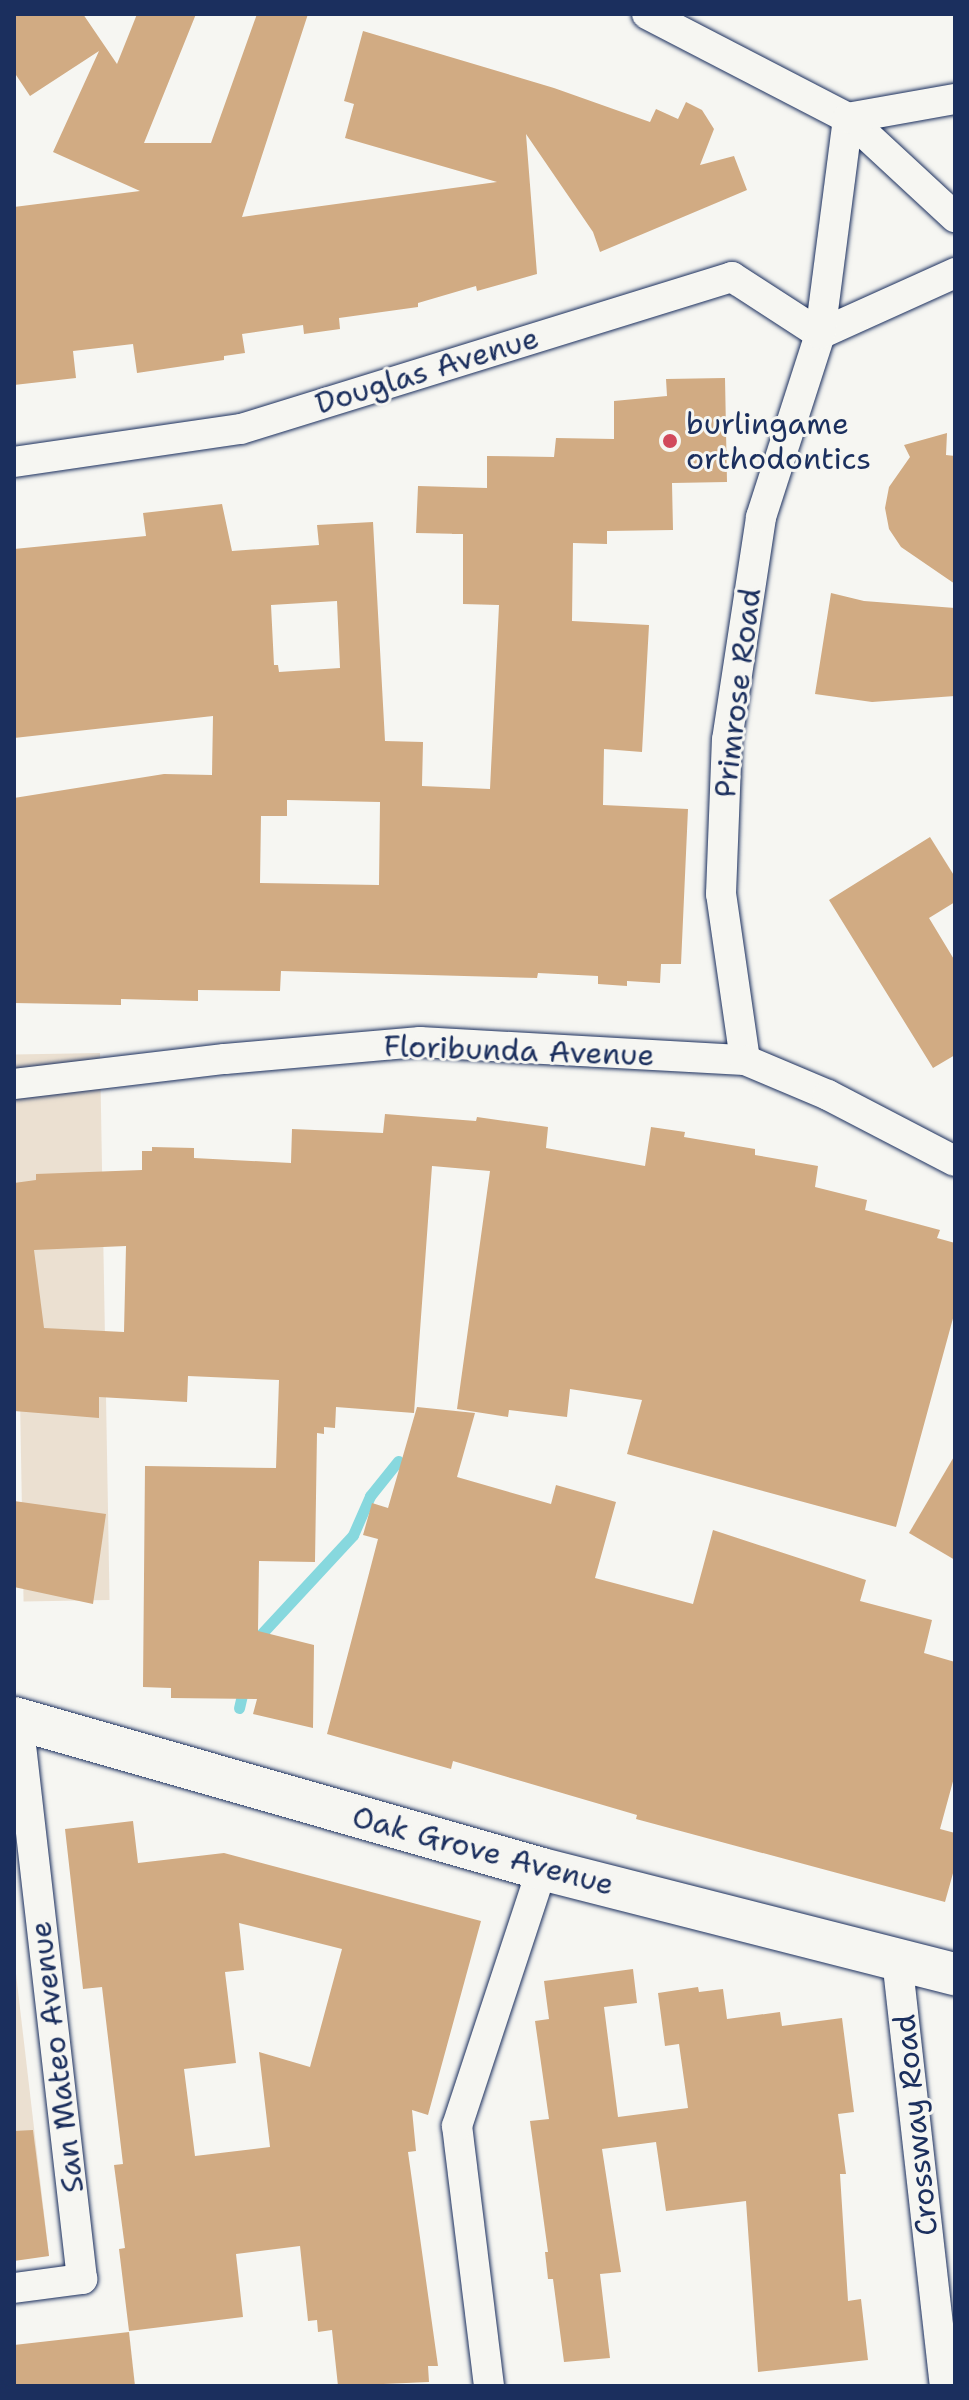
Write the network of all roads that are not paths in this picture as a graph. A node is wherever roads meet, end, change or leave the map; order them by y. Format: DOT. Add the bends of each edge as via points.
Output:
graph roads {
  1 [pos="647,14"];
  2 [pos="955,99"];
  3 [pos="848,118"];
  4 [pos="955,217"];
  5 [pos="955,273"];
  6 [pos="820,334"];
  7 [pos="14,462"];
  8 [pos="745,1060"];
  9 [pos="14,1084"];
  10 [pos="955,1161"];
  11 [pos="16,1719"];
  12 [pos="542,1869"];
  13 [pos="897,1959"];
  14 [pos="955,1974"];
  15 [pos="14,2288"];
  16 [pos="489,2386"];
  17 [pos="945,2386"];
  1 -- 3 [label="street"];
  2 -- 3 [label="street"];
  3 -- 4 [label="street"];
  3 -- 6 [label="street, Primrose Road"];
  5 -- 6 [label="street"];
  6 -- 7 [label="street, Douglas Avenue" via="732,277 241,429"];
  6 -- 8 [label="street, Primrose Road" via="761,517 727,740 721,894"];
  8 -- 9 [label="street, Floribunda Avenue" via="420,1042"];
  8 -- 10 [label="street, Floribunda Avenue" via="828,1095"];
  11 -- 12 [label="street, Oak Grove Avenue"];
  11 -- 15 [label="street, San Mateo Avenue" via="82,2279"];
  12 -- 13 [label="street, Oak Grove Avenue"];
  12 -- 16 [label="street" via="457,2126"];
  13 -- 14 [label="street, Oak Grove Avenue"];
  13 -- 17 [label="street, Crossway Road"];
}
